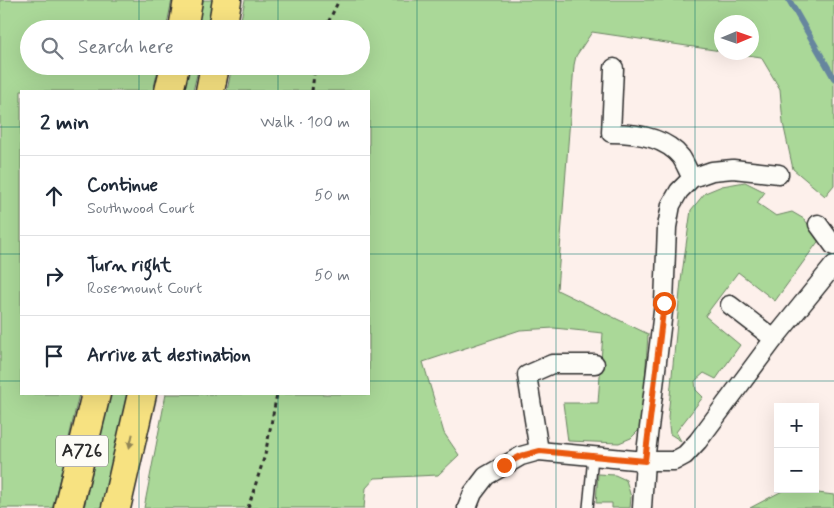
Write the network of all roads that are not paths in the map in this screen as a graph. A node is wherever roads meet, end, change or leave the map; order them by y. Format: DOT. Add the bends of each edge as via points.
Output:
graph roads {
  1 [pos="188,0"];
  2 [pos="227,0"];
  3 [pos="185,20"];
  4 [pos="224,20"];
  5 [pos="614,68"];
  6 [pos="173,75"];
  7 [pos="213,75"];
  8 [pos="169,90"];
  9 [pos="210,90"];
  10 [pos="778,174"];
  11 [pos="692,178"];
  12 [pos="818,224"];
  13 [pos="834,246"];
  14 [pos="834,265"];
  15 [pos="730,305"];
  16 [pos="774,339"];
  17 [pos="595,364"];
  18 [pos="96,395"];
  19 [pos="142,395"];
  20 [pos="540,451"];
  21 [pos="593,457"];
  22 [pos="645,461"];
  23 [pos="68,508"];
  24 [pos="116,508"];
  25 [pos="467,508"];
  26 [pos="588,508"];
  27 [pos="642,508"];
  1 -- 3 [label="highway"];
  2 -- 4 [label="highway"];
  5 -- 11 [label="street" via="611,133 633,133 669,146 681,158"];
  6 -- 8 [label="highway"];
  7 -- 9 [label="highway"];
  10 -- 11 [label="street" via="733,169 712,171"];
  11 -- 22 [label="street" via="671,205 667,227 664,303"];
  12 -- 13 [label="street"];
  14 -- 16 [label="street"];
  15 -- 16 [label="street"];
  16 -- 22 [label="street" via="684,455 674,461"];
  17 -- 20 [label="street" via="552,364 527,374"];
  18 -- 23 [label="highway, A726"];
  19 -- 24 [label="highway, A726, one-way"];
  20 -- 21 [label="street"];
  20 -- 25 [label="street" via="521,456 486,476"];
  21 -- 22 [label="street"];
  21 -- 26 [label="lane"];
  22 -- 27 [label="street"];
}
